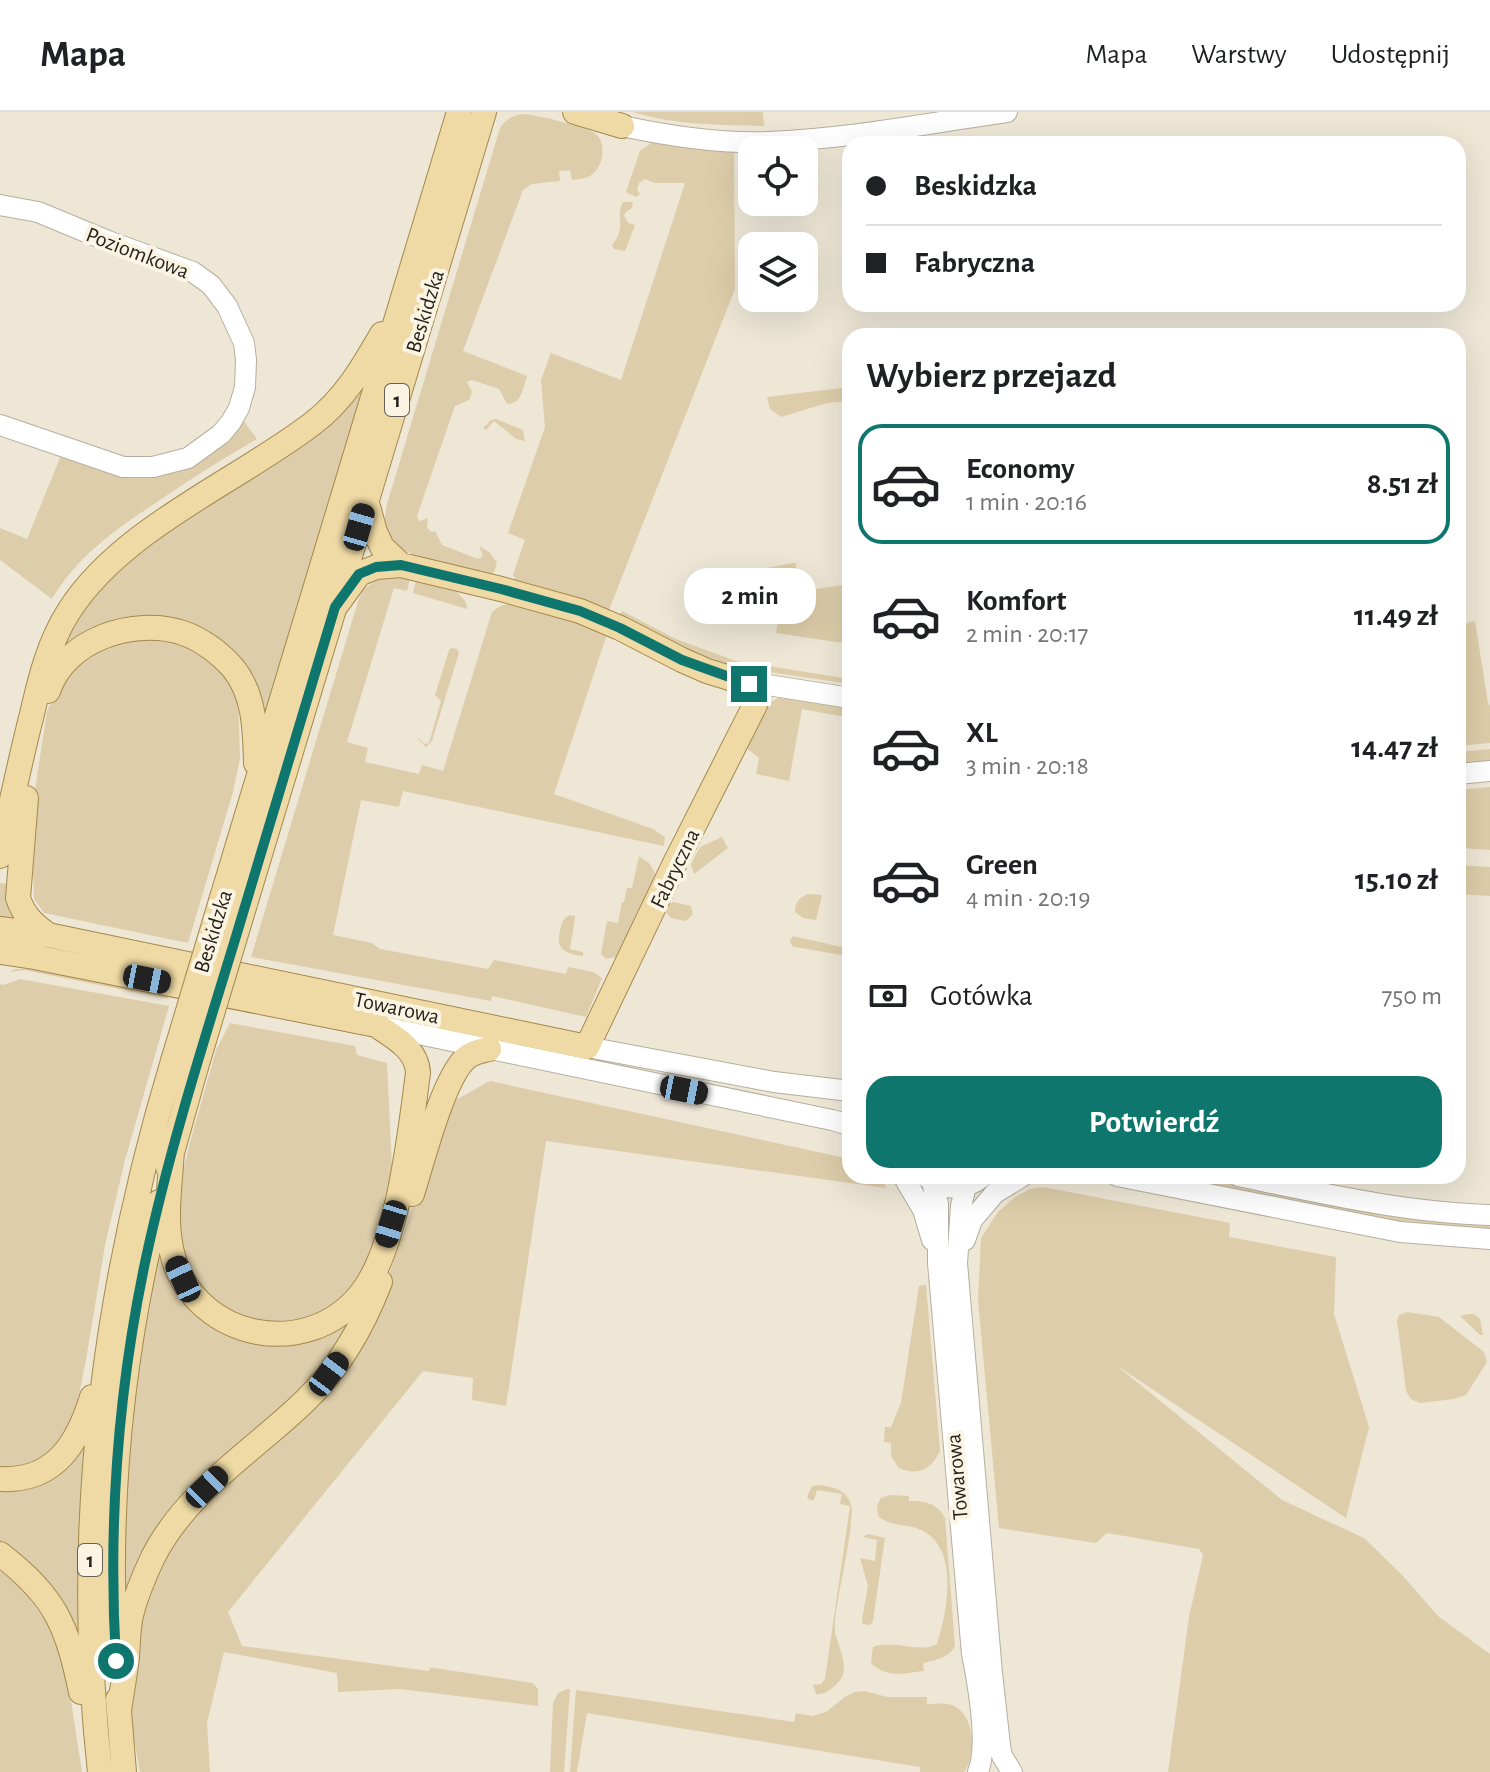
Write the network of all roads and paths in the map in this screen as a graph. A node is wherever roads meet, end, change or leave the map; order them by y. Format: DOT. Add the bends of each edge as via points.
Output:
graph roads {
  1 [pos="459,112"];
  2 [pos="484,112"];
  3 [pos="498,112"];
  4 [pos="575,112"];
  5 [pos="1007,112"];
  6 [pos="622,126"];
  7 [pos="845,136"];
  8 [pos="842,137"];
  9 [pos="473,149"];
  10 [pos="0,205"];
  11 [pos="405,293"];
  12 [pos="0,425"];
  13 [pos="367,501"];
  14 [pos="401,565"];
  15 [pos="335,607"];
  16 [pos="753,689"];
  17 [pos="842,697"];
  18 [pos="1490,771"];
  19 [pos="1466,773"];
  20 [pos="256,783"];
  21 [pos="0,856"];
  22 [pos="233,902"];
  23 [pos="0,929"];
  24 [pos="48,935"];
  25 [pos="0,952"];
  26 [pos="29,956"];
  27 [pos="0,970"];
  28 [pos="376,1025"];
  29 [pos="587,1047"];
  30 [pos="489,1049"];
  31 [pos="184,1064"];
  32 [pos="774,1082"];
  33 [pos="842,1090"];
  34 [pos="842,1101"];
  35 [pos="841,1123"];
  36 [pos="172,1151"];
  37 [pos="908,1184"];
  38 [pos="931,1184"];
  39 [pos="938,1184"];
  40 [pos="966,1184"];
  41 [pos="973,1184"];
  42 [pos="1010,1184"];
  43 [pos="1157,1184"];
  44 [pos="1276,1184"];
  45 [pos="1490,1215"];
  46 [pos="1490,1239"];
  47 [pos="948,1263"];
  48 [pos="107,1348"];
  49 [pos="0,1479"];
  50 [pos="0,1554"];
  51 [pos="119,1712"];
  52 [pos="99,1772"];
  53 [pos="124,1772"];
  54 [pos="978,1772"];
  55 [pos="988,1772"];
  56 [pos="1010,1772"];
  1 -- 11 [label="main road, Beskidzka / 1"];
  2 -- 9 [label="main road, Beskidzka / 1"];
  3 -- 9 [label="main road"];
  4 -- 6 [label="main road"];
  5 -- 7 [label="street"];
  6 -- 8 [label="street" via="684,137 766,142"];
  9 -- 13 [label="main road, Beskidzka / 1"];
  10 -- 12 [label="street, Poziomkowa" via="38,212 193,272 227,306 246,360 245,387 231,422 188,458 153,467 123,467"];
  11 -- 20 [label="main road, Beskidzka / 1"];
  11 -- 21 [label="main road" via="360,373 330,409 149,531 87,586 69,611 39,686"];
  13 -- 14 [label="main road" via="382,547"];
  13 -- 15 [label="main road, Beskidzka / 1"];
  14 -- 15 [label="main road" via="359,574"];
  14 -- 16 [label="main road" via="580,611"];
  15 -- 22 [label="main road, Beskidzka / 1"];
  16 -- 17 [label="street" via="768,685"];
  16 -- 29 [label="main road, Fabryczna" via="755,705"];
  18 -- 19 [label="street"];
  20 -- 22 [label="main road, Beskidzka / 1"];
  20 -- 24 [label="main road" via="255,726 248,696 234,669 212,648 184,633 155,627 117,631 88,642 51,682 25,803 18,898 23,911"];
  22 -- 31 [label="main road, Beskidzka / 1, bridge"];
  23 -- 24 [label="main road, Towarowa"];
  24 -- 29 [label="main road, Towarowa"];
  25 -- 26 [label="main road"];
  26 -- 27 [label="main road"];
  26 -- 28 [label="main road"];
  28 -- 30 [label="street"];
  28 -- 36 [label="main road" via="404,1045 418,1065 400,1186 369,1283 320,1326 267,1334 237,1327 202,1306 183,1279 170,1242"];
  29 -- 32 [label="street, Towarowa"];
  30 -- 35 [label="street"];
  30 -- 51 [label="main road" via="464,1059 451,1079 391,1254 346,1351 308,1398 195,1498 154,1556 131,1617"];
  31 -- 36 [label="main road, Beskidzka / 1"];
  31 -- 48 [label="main road, Beskidzka / 1" via="148,1146"];
  32 -- 33 [label="street"];
  32 -- 34 [label="street"];
  36 -- 51 [label="main road, Beskidzka / 1" via="146,1259 119,1440 114,1636"];
  37 -- 47 [label="street"];
  38 -- 47 [label="street, Towarowa"];
  39 -- 40 [label="street"];
  41 -- 47 [label="street, Towarowa" via="961,1206"];
  42 -- 47 [label="street" via="972,1220"];
  43 -- 46 [label="street" via="1400,1232"];
  44 -- 45 [label="street" via="1396,1206"];
  47 -- 54 [label="street, Towarowa" via="971,1640 983,1746"];
  47 -- 56 [label="street, Towarowa" via="1000,1749"];
  48 -- 49 [label="main road" via="88,1410 68,1451 39,1473"];
  48 -- 52 [label="main road, Beskidzka / 1" via="90,1536"];
  50 -- 52 [label="main road" via="46,1596 62,1625"];
  51 -- 53 [label="main road, Beskidzka / 1"];
  55 -- 56 [label="street"];
}
